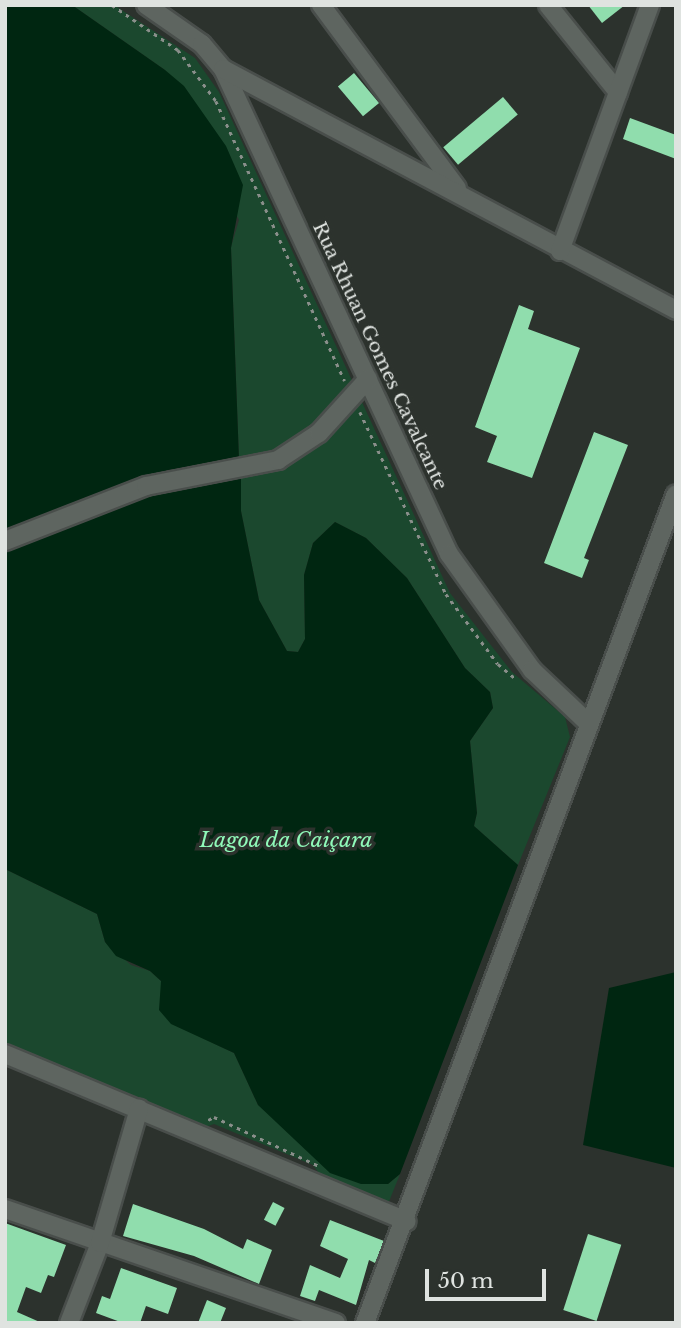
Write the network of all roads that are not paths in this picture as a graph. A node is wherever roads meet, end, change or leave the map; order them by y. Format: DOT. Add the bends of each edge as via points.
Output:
graph roads {
  1 [pos="146,5"];
  2 [pos="321,5"];
  3 [pos="548,5"];
  4 [pos="650,5"];
  5 [pos="223,69"];
  6 [pos="618,92"];
  7 [pos="460,192"];
  8 [pos="560,251"];
  9 [pos="676,310"];
  10 [pos="368,379"];
  11 [pos="676,495"];
  12 [pos="5,541"];
  13 [pos="587,722"];
  14 [pos="5,1054"];
  15 [pos="139,1110"];
  16 [pos="5,1209"];
  17 [pos="407,1221"];
  18 [pos="100,1243"];
  19 [pos="69,1323"];
  20 [pos="336,1323"];
  21 [pos="365,1323"];
  1 -- 5 [label="street, Rua Rhuan Gomes Cavalcante" via="202,44"];
  2 -- 7 [label="street"];
  3 -- 6 [label="street"];
  4 -- 6 [label="street"];
  5 -- 7 [label="street"];
  5 -- 10 [label="street, Rua Rhuan Gomes Cavalcante"];
  6 -- 8 [label="street"];
  7 -- 8 [label="street"];
  8 -- 9 [label="street"];
  10 -- 12 [label="street" via="319,433 278,460 146,486"];
  10 -- 13 [label="street, Rua Rhuan Gomes Cavalcante" via="449,554 532,670"];
  11 -- 13 [label="street"];
  13 -- 17 [label="street"];
  14 -- 15 [label="street"];
  15 -- 17 [label="street"];
  15 -- 18 [label="street"];
  16 -- 18 [label="street"];
  17 -- 21 [label="street"];
  18 -- 19 [label="street"];
  18 -- 20 [label="street"];
}
